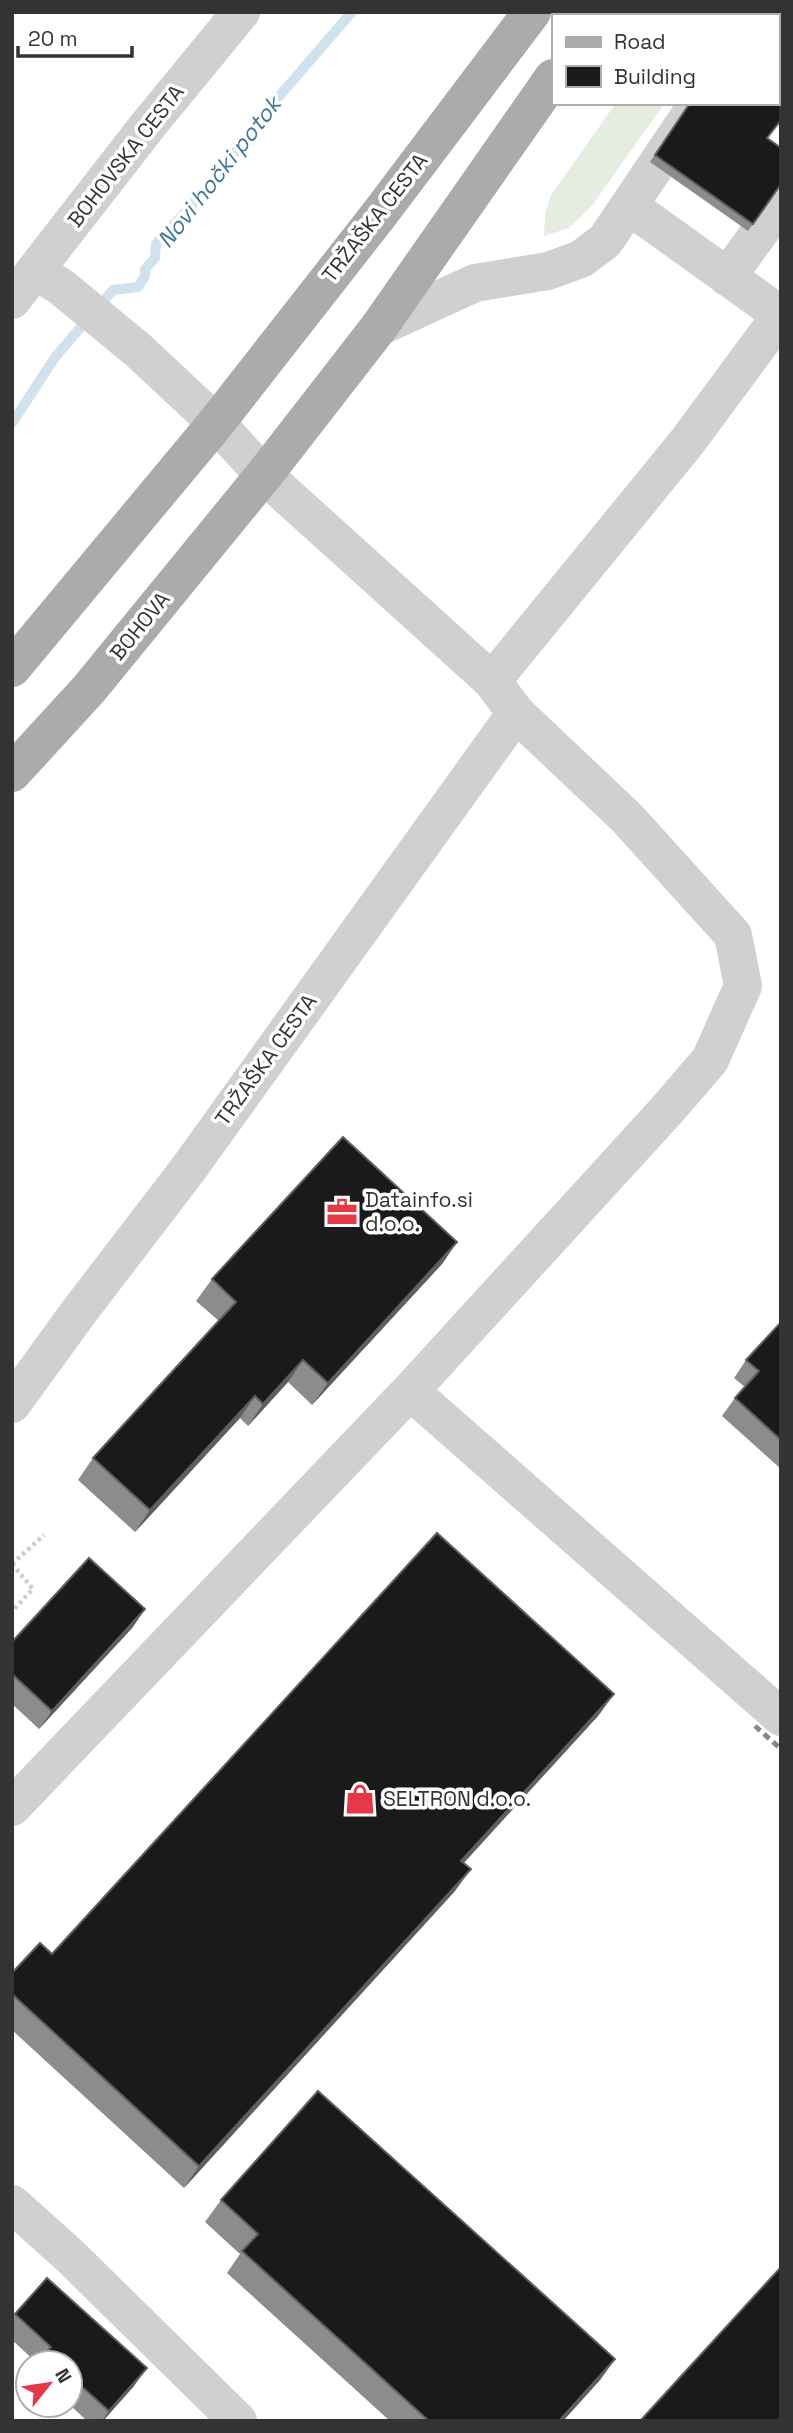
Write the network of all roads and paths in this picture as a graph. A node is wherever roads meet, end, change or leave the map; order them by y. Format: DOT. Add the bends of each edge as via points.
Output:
graph roads {
  1 [pos="241,12"];
  2 [pos="532,12"];
  3 [pos="552,79"];
  4 [pos="697,105"];
  5 [pos="781,203"];
  6 [pos="629,206"];
  7 [pos="727,276"];
  8 [pos="36,286"];
  9 [pos="781,315"];
  10 [pos="379,327"];
  11 [pos="216,423"];
  12 [pos="264,475"];
  13 [pos="12,668"];
  14 [pos="492,681"];
  15 [pos="516,713"];
  16 [pos="12,773"];
  17 [pos="410,1391"];
  18 [pos="12,1405"];
  19 [pos="44,1535"];
  20 [pos="12,1564"];
  21 [pos="12,1611"];
  22 [pos="781,1717"];
  23 [pos="12,1807"];
  24 [pos="12,2204"];
  25 [pos="238,2421"];
  1 -- 8 [label="street, BOHOVSKA CESTA" via="149,124"];
  2 -- 11 [label="main road, TRŽAŠKA CESTA"];
  3 -- 10 [label="main road"];
  4 -- 6 [label="street"];
  5 -- 7 [label="street"];
  6 -- 7 [label="street"];
  6 -- 10 [label="street" via="605,241 581,259 548,271 475,282"];
  7 -- 9 [label="street"];
  8 -- 11 [label="street" via="138,350"];
  9 -- 14 [label="street" via="687,442"];
  10 -- 12 [label="main road"];
  11 -- 12 [label="street"];
  11 -- 13 [label="main road"];
  12 -- 14 [label="street"];
  12 -- 16 [label="main road, BOHOVA" via="89,689"];
  14 -- 15 [label="street"];
  15 -- 17 [label="street" via="627,818 733,935 743,986 710,1060"];
  15 -- 18 [label="street, TRŽAŠKA CESTA" via="189,1168"];
  17 -- 22 [label="street"];
  17 -- 23 [label="street"];
  19 -- 20 [label="path"];
  20 -- 21 [label="path" via="33,1588"];
  24 -- 25 [label="street"];
}
